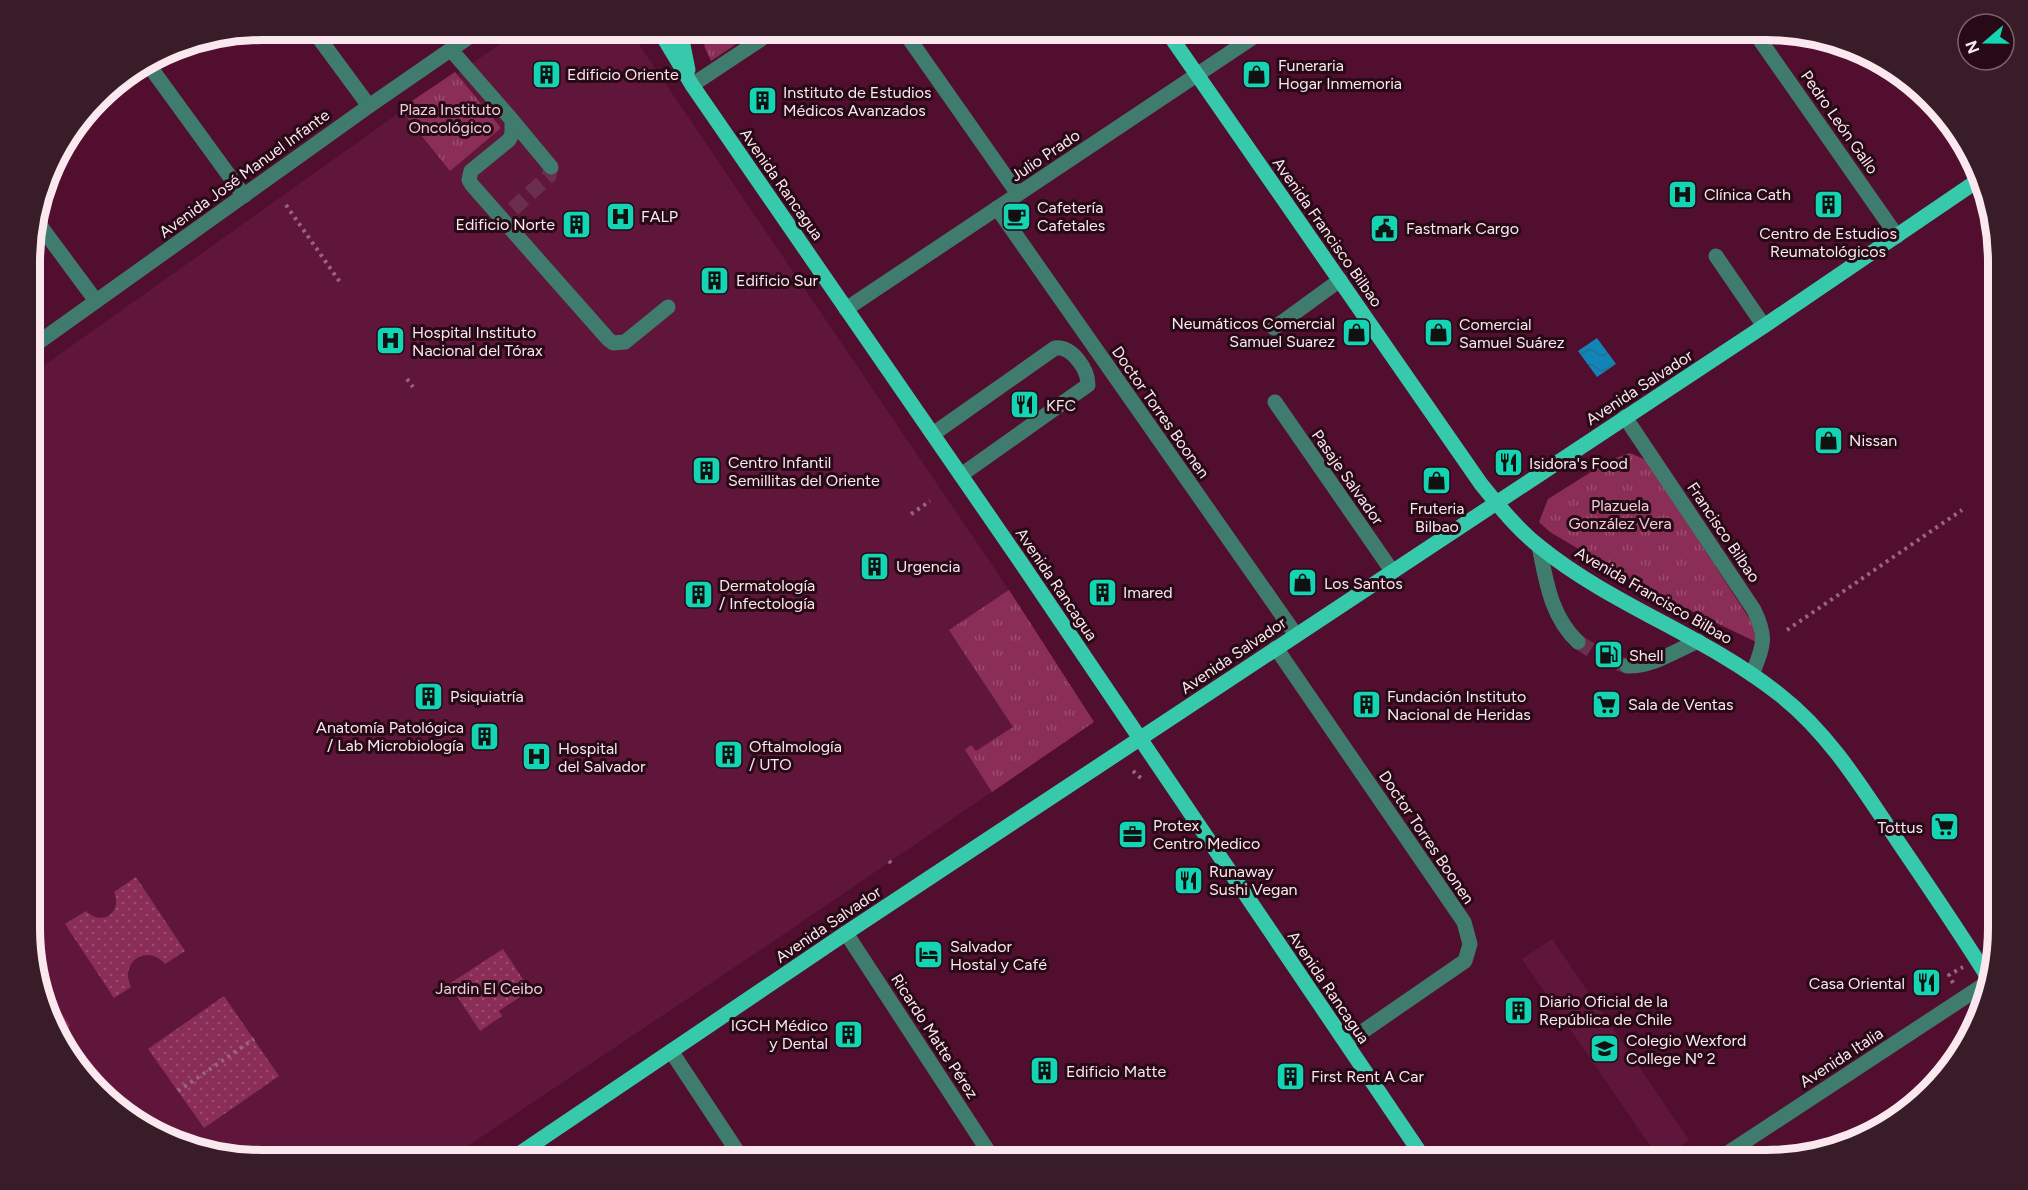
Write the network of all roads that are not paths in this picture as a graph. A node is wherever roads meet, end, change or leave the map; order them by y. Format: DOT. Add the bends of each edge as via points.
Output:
graph roads {
  1 [pos="320,40"];
  2 [pos="465,40"];
  3 [pos="664,40"];
  4 [pos="682,40"];
  5 [pos="760,40"];
  6 [pos="910,40"];
  7 [pos="1173,40"];
  8 [pos="1249,40"];
  9 [pos="1759,40"];
  10 [pos="451,50"];
  11 [pos="152,69"];
  12 [pos="1197,75"];
  13 [pos="692,85"];
  14 [pos="369,106"];
  15 [pos="512,120"];
  16 [pos="551,167"];
  17 [pos="1973,184"];
  18 [pos="1018,194"];
  19 [pos="244,196"];
  20 [pos="997,208"];
  21 [pos="513,209"];
  22 [pos="496,213"];
  23 [pos="43,229"];
  24 [pos="1897,236"];
  25 [pos="1716,256"];
  26 [pos="1340,280"];
  27 [pos="96,302"];
  28 [pos="668,307"];
  29 [pos="846,309"];
  30 [pos="1764,326"];
  31 [pos="1274,328"];
  32 [pos="40,341"];
  33 [pos="1275,402"];
  34 [pos="1625,417"];
  35 [pos="933,434"];
  36 [pos="961,475"];
  37 [pos="1496,502"];
  38 [pos="1539,546"];
  39 [pos="1392,572"];
  40 [pos="1296,635"];
  41 [pos="1698,641"];
  42 [pos="1578,642"];
  43 [pos="1276,648"];
  44 [pos="1626,666"];
  45 [pos="1752,675"];
  46 [pos="1139,739"];
  47 [pos="846,933"];
  48 [pos="1983,969"];
  49 [pos="1979,988"];
  50 [pos="1346,1043"];
  51 [pos="671,1051"];
  52 [pos="525,1150"];
  53 [pos="736,1150"];
  54 [pos="987,1150"];
  55 [pos="1418,1150"];
  56 [pos="1732,1150"];
  1 -- 14 [label="street"];
  2 -- 10 [label="street, Avenida José Manuel Infante"];
  3 -- 13 [label="main road, Avenida Rancagua"];
  4 -- 13 [label="main road"];
  5 -- 13 [label="street"];
  6 -- 18 [label="street"];
  7 -- 12 [label="main road, Avenida Francisco Bilbao"];
  8 -- 12 [label="street, Julio Prado"];
  9 -- 24 [label="street, Pedro León Gallo"];
  10 -- 14 [label="street, Avenida José Manuel Infante"];
  10 -- 15 [label="street"];
  11 -- 19 [label="street"];
  12 -- 18 [label="street, Julio Prado"];
  12 -- 26 [label="main road, Avenida Francisco Bilbao"];
  13 -- 29 [label="main road, Avenida Rancagua"];
  14 -- 19 [label="street, Avenida José Manuel Infante"];
  15 -- 16 [label="street"];
  15 -- 22 [label="street" via="509,140 469,175 472,185"];
  17 -- 24 [label="main road, Avenida Salvador"];
  18 -- 20 [label="street, Julio Prado"];
  19 -- 27 [label="street, Avenida José Manuel Infante"];
  20 -- 29 [label="street, Julio Prado"];
  20 -- 40 [label="street, Doctor Torres Boonen"];
  21 -- 22 [label="street"];
  22 -- 28 [label="street" via="613,343 625,342"];
  23 -- 27 [label="street"];
  24 -- 30 [label="main road, Avenida Salvador"];
  25 -- 30 [label="street"];
  26 -- 31 [label="street"];
  26 -- 37 [label="main road, Avenida Francisco Bilbao"];
  27 -- 32 [label="street, Avenida José Manuel Infante"];
  29 -- 35 [label="main road, Avenida Rancagua"];
  30 -- 34 [label="main road, Avenida Salvador"];
  33 -- 39 [label="street, Pasaje Salvador"];
  34 -- 37 [label="main road, Avenida Salvador"];
  34 -- 45 [label="street, Francisco Bilbao" via="1762,625 1764,637"];
  35 -- 36 [label="main road, Avenida Rancagua"];
  35 -- 36 [label="street" via="1055,348 1075,355 1088,385"];
  36 -- 46 [label="main road, Avenida Rancagua"];
  37 -- 38 [label="main road, Avenida Francisco Bilbao"];
  37 -- 39 [label="main road, Avenida Salvador"];
  38 -- 41 [label="main road, Avenida Francisco Bilbao" via="1601,589"];
  38 -- 42 [label="street" via="1556,612"];
  39 -- 40 [label="main road, Avenida Salvador"];
  40 -- 43 [label="main road, Avenida Salvador"];
  41 -- 44 [label="street" via="1649,664"];
  41 -- 45 [label="main road, Avenida Francisco Bilbao"];
  43 -- 46 [label="main road, Avenida Salvador"];
  43 -- 50 [label="street, Doctor Torres Boonen" via="1464,922 1470,944 1465,961"];
  45 -- 48 [label="main road, Avenida Francisco Bilbao" via="1809,721 1852,772"];
  46 -- 47 [label="main road, Avenida Salvador"];
  46 -- 50 [label="main road, Avenida Rancagua"];
  47 -- 51 [label="main road, Avenida Salvador"];
  47 -- 54 [label="street, Ricardo Matte Pérez"];
  49 -- 56 [label="street, Avenida Italia"];
  50 -- 55 [label="main road, Avenida Rancagua"];
  51 -- 52 [label="main road, Avenida Salvador"];
  51 -- 53 [label="street"];
}
